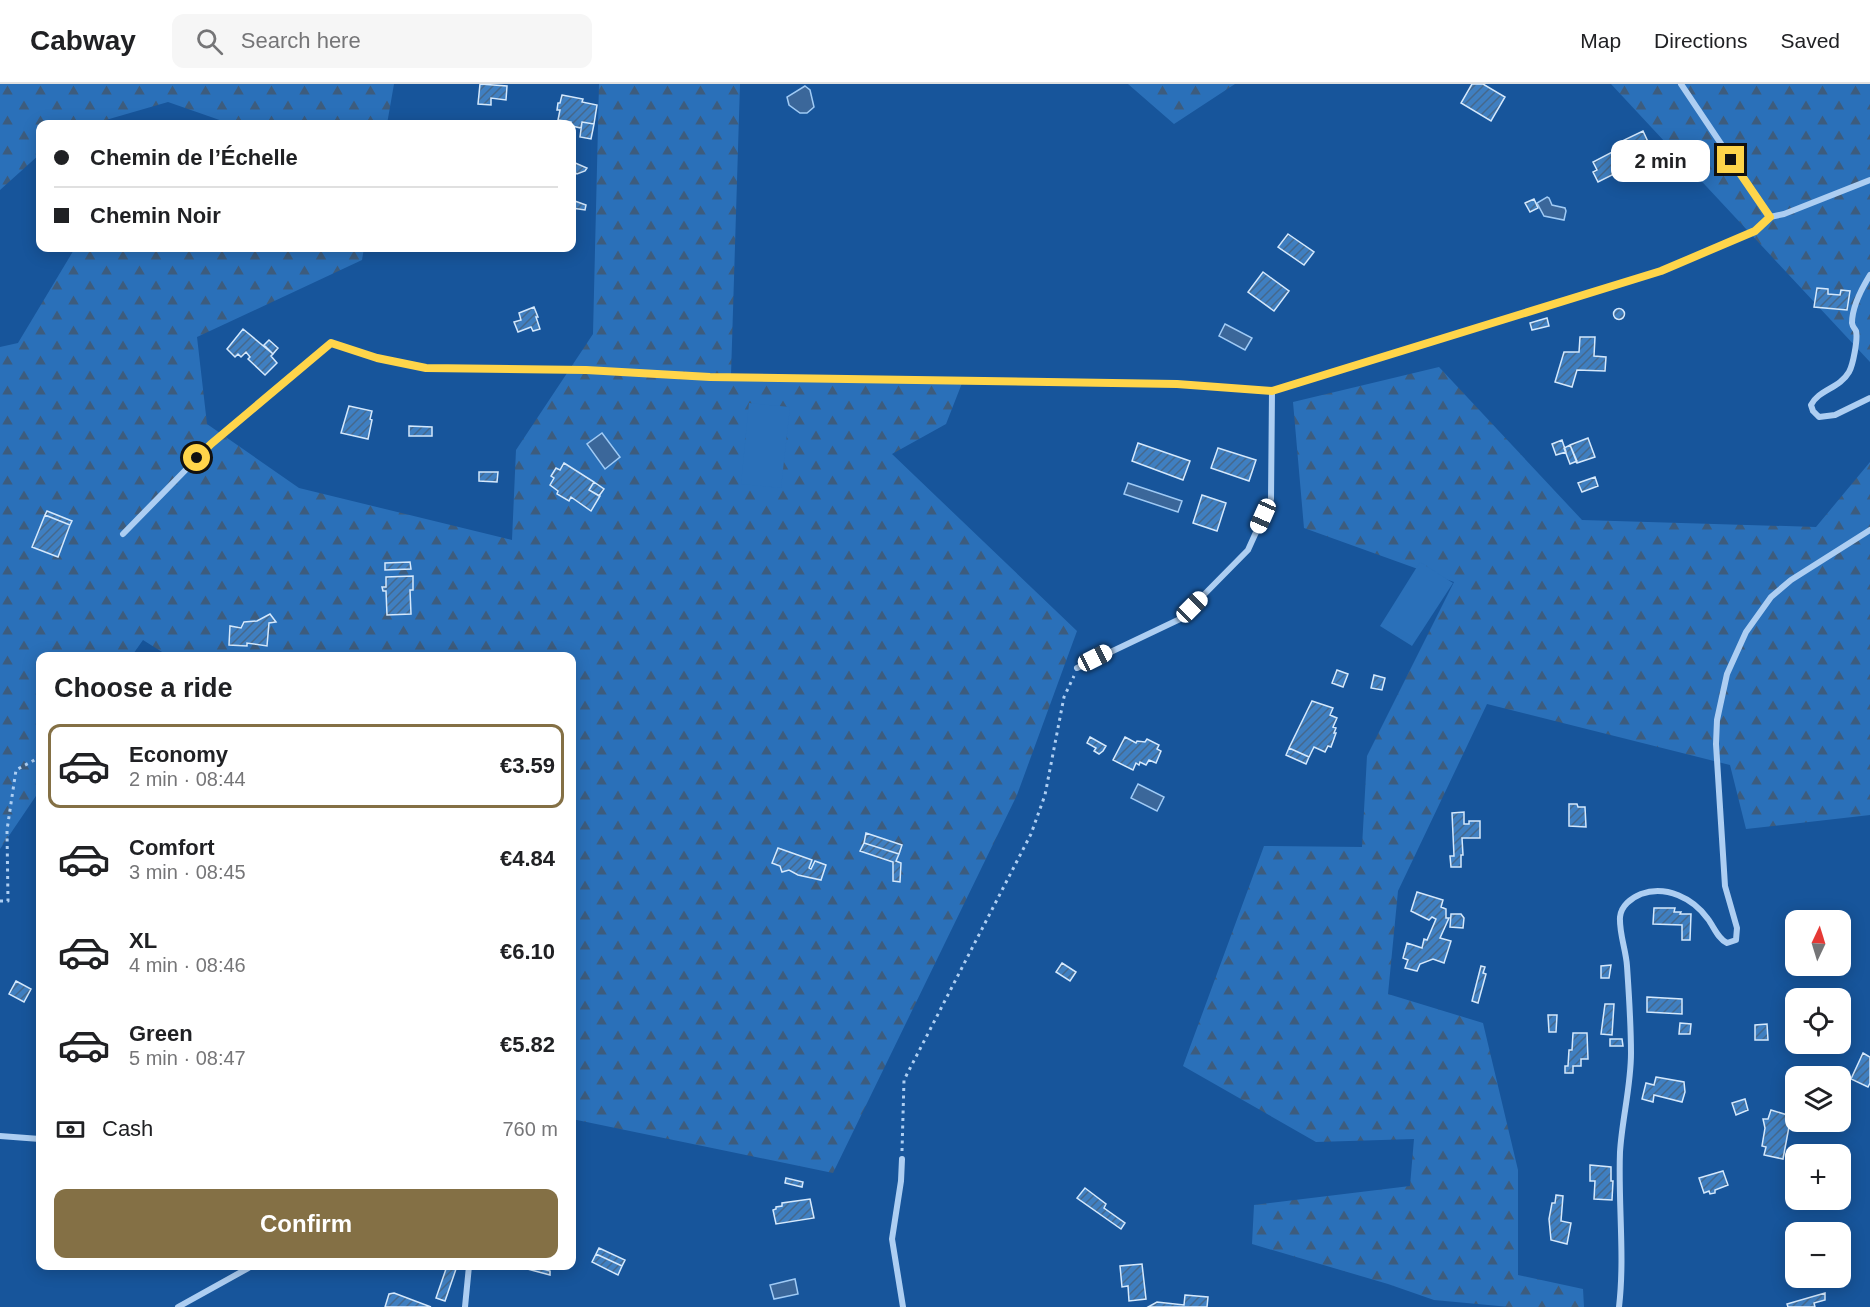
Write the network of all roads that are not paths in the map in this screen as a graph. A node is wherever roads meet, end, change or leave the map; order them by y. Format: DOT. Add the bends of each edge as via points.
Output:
graph roads {
  1 [pos="1681,84"];
  2 [pos="1870,180"];
  3 [pos="1770,217"];
  4 [pos="1870,275"];
  5 [pos="1272,391"];
  6 [pos="1870,398"];
  7 [pos="1870,530"];
  8 [pos="123,534"];
  9 [pos="1077,668"];
  10 [pos="0,1137"];
  11 [pos="36,1139"];
  12 [pos="902,1159"];
  13 [pos="245,1270"];
  14 [pos="469,1270"];
  15 [pos="178,1307"];
  16 [pos="465,1307"];
  17 [pos="903,1307"];
  18 [pos="1619,1307"];
  1 -- 3 [label="street"];
  2 -- 3 [label="street"];
  3 -- 5 [label="street" via="1755,231 1661,271"];
  4 -- 6 [label="street" via="1854,313 1852,324 1857,333 1849,372 1811,405 1819,417 1835,415"];
  5 -- 8 [label="street" via="1177,384 426,368 331,343 211,444"];
  5 -- 9 [label="street" via="1271,499 1248,550 1180,619"];
  7 -- 18 [label="street" via="1771,597 1746,632 1727,674 1716,744 1725,886 1737,928 1736,940 1722,941 1699,909 1671,892 1640,895 1623,907 1620,917 1627,965 1631,1053 1620,1151"];
  10 -- 11 [label="street"];
  12 -- 17 [label="street" via="892,1239"];
  13 -- 15 [label="street"];
  14 -- 16 [label="street"];
}
